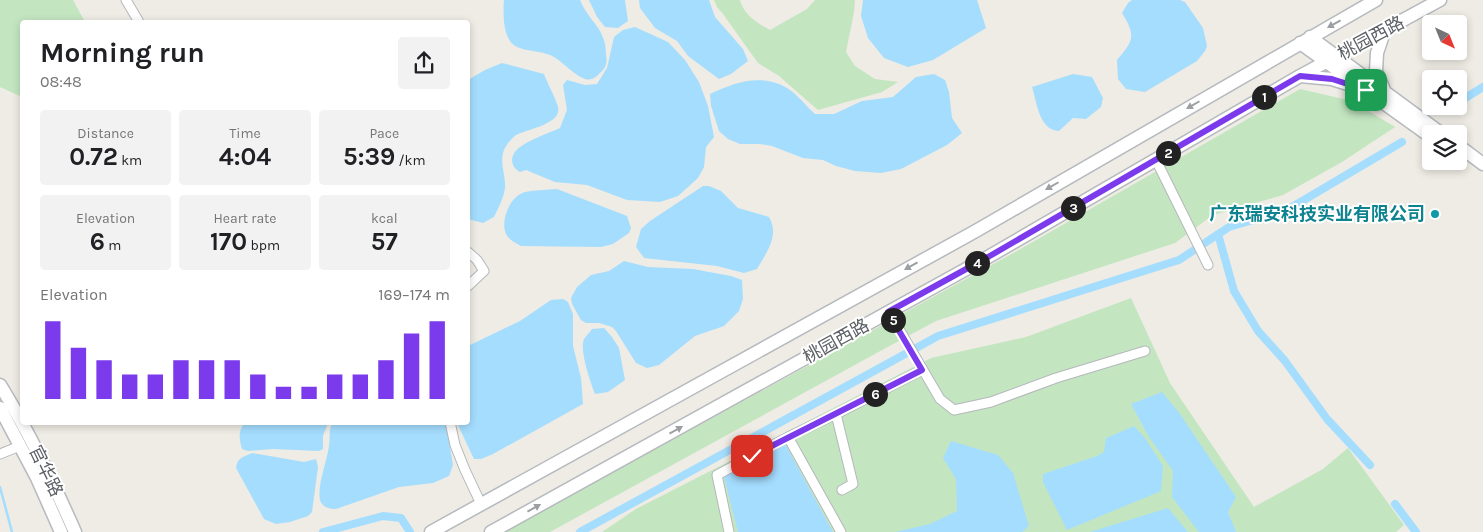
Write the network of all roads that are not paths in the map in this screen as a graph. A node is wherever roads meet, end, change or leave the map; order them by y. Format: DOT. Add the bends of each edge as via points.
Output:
graph roads {
  1 [pos="126,0"];
  2 [pos="1376,0"];
  3 [pos="1440,0"];
  4 [pos="138,20"];
  5 [pos="1386,29"];
  6 [pos="1305,40"];
  7 [pos="1331,59"];
  8 [pos="1300,76"];
  9 [pos="1366,90"];
  10 [pos="1385,92"];
  11 [pos="1430,125"];
  12 [pos="1422,130"];
  13 [pos="1467,152"];
  14 [pos="1156,160"];
  15 [pos="1467,163"];
  16 [pos="1483,164"];
  17 [pos="1483,174"];
  18 [pos="470,254"];
  19 [pos="1208,265"];
  20 [pos="470,284"];
  21 [pos="888,312"];
  22 [pos="1145,351"];
  23 [pos="922,370"];
  24 [pos="0,385"];
  25 [pos="0,408"];
  26 [pos="836,414"];
  27 [pos="20,419"];
  28 [pos="23,425"];
  29 [pos="451,425"];
  30 [pos="788,437"];
  31 [pos="20,446"];
  32 [pos="0,454"];
  33 [pos="842,490"];
  34 [pos="481,504"];
  35 [pos="61,532"];
  36 [pos="75,532"];
  37 [pos="431,532"];
  38 [pos="491,532"];
  39 [pos="729,532"];
  40 [pos="841,532"];
  1 -- 4 [label="street"];
  2 -- 6 [label="main road, 桃园西路, one-way"];
  3 -- 5 [label="main road, 桃园西路"];
  5 -- 7 [label="main road, 桃园西路"];
  5 -- 10 [label="main road" via="1377,53 1376,71"];
  6 -- 7 [label="main road"];
  6 -- 34 [label="main road, 桃园西路, one-way" via="974,232"];
  7 -- 8 [label="main road, 桃园西路"];
  7 -- 9 [label="main road"];
  7 -- 10 [label="main road"];
  8 -- 9 [label="main road" via="1332,79"];
  8 -- 14 [label="main road, 桃园西路"];
  9 -- 12 [label="main road"];
  10 -- 11 [label="main road"];
  13 -- 16 [label="main road"];
  14 -- 19 [label="street"];
  14 -- 21 [label="main road, 桃园西路"];
  15 -- 17 [label="main road"];
  18 -- 20 [label="street" via="484,271"];
  21 -- 23 [label="street"];
  38 -- 21 [label="main road, 桃园西路, one-way"];
  22 -- 23 [label="street" via="991,402 954,410 940,399"];
  23 -- 26 [label="street"];
  24 -- 27 [label="main road, 官华路"];
  25 -- 31 [label="main road, 官华路"];
  26 -- 30 [label="street"];
  26 -- 33 [label="street" via="853,484"];
  28 -- 36 [label="main road, 官华路"];
  29 -- 34 [label="street" via="465,470"];
  30 -- 39 [label="street" via="716,475"];
  30 -- 40 [label="street"];
  31 -- 32 [label="street"];
  31 -- 35 [label="main road, 官华路"];
  34 -- 37 [label="main road, 桃园西路"];
}
